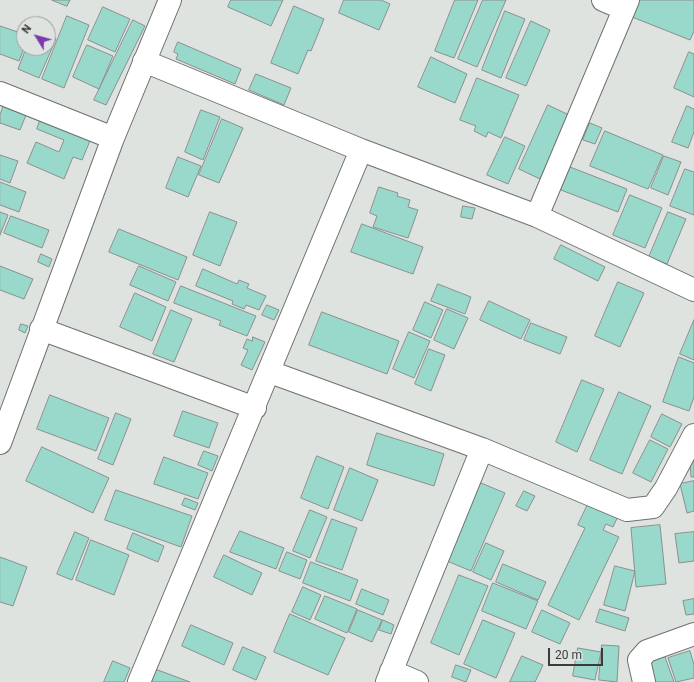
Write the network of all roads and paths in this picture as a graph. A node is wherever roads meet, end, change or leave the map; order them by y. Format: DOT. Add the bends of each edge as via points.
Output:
graph roads {
  1 [pos="170,0"];
  2 [pos="603,0"];
  3 [pos="626,4"];
  4 [pos="144,61"];
  5 [pos="0,93"];
  6 [pos="114,138"];
  7 [pos="361,150"];
  8 [pos="538,216"];
  9 [pos="694,290"];
  10 [pos="41,329"];
  11 [pos="270,372"];
  12 [pos="255,408"];
  13 [pos="694,435"];
  14 [pos="0,443"];
  15 [pos="482,449"];
  16 [pos="694,634"];
  17 [pos="389,676"];
  18 [pos="139,682"];
  19 [pos="417,682"];
  20 [pos="644,682"];
  1 -- 4 [label="street"];
  2 -- 3 [label="street"];
  3 -- 8 [label="street"];
  4 -- 6 [label="street"];
  4 -- 7 [label="street"];
  5 -- 6 [label="street"];
  6 -- 10 [label="street"];
  7 -- 8 [label="street"];
  7 -- 11 [label="street"];
  8 -- 9 [label="street"];
  10 -- 12 [label="street"];
  10 -- 14 [label="street"];
  11 -- 12 [label="street"];
  11 -- 15 [label="street"];
  12 -- 18 [label="street"];
  13 -- 15 [label="street" via="666,488 652,507 627,510"];
  15 -- 17 [label="street"];
  16 -- 20 [label="street" via="647,651 639,660"];
  17 -- 19 [label="street"];
}
